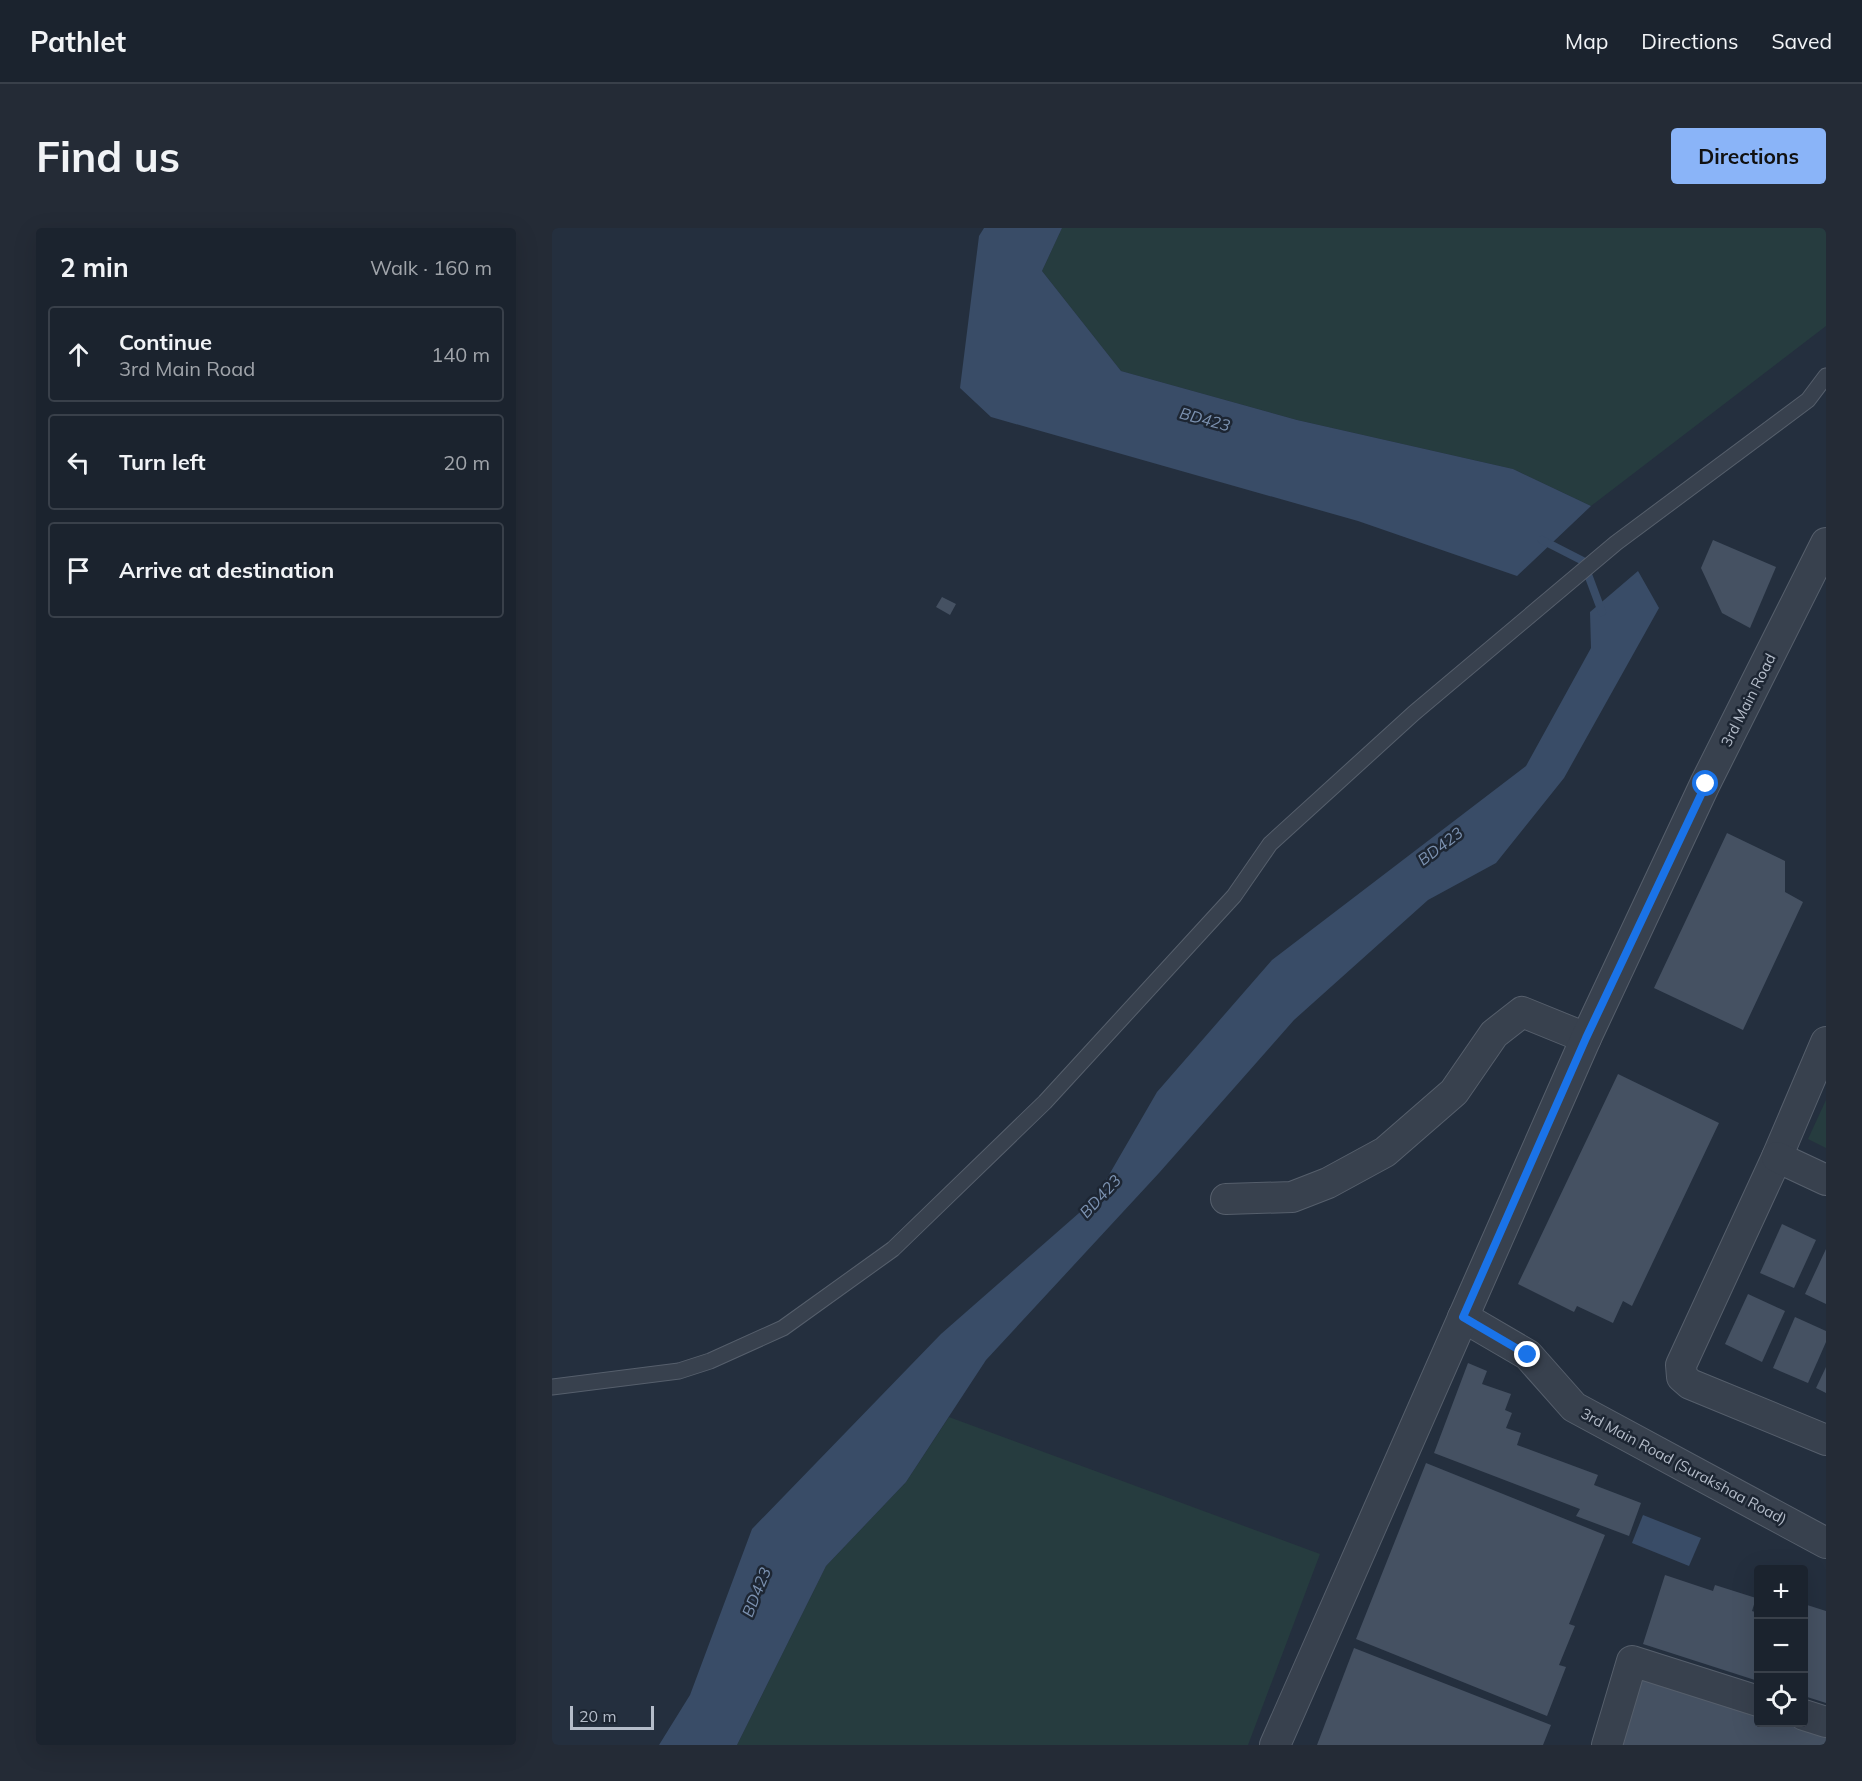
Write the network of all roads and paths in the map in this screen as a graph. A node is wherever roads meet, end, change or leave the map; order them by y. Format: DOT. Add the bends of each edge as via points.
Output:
graph roads {
  1 [pos="1826,376"];
  2 [pos="1824,554"];
  3 [pos="1586,1038"];
  4 [pos="1826,1042"];
  5 [pos="1777,1157"];
  6 [pos="1826,1180"];
  7 [pos="1226,1199"];
  8 [pos="1463,1317"];
  9 [pos="552,1387"];
  10 [pos="1826,1440"];
  11 [pos="1826,1543"];
  12 [pos="1754,1700"];
  13 [pos="1808,1717"];
  14 [pos="1826,1722"];
  15 [pos="1275,1745"];
  16 [pos="1607,1745"];
  1 -- 9 [label="lane" via="1808,400 1616,543 1414,713 1270,844 1234,896 1045,1102 892,1249 783,1328 710,1361 679,1371"];
  2 -- 3 [label="street, 3rd Main Road" via="1706,784"];
  3 -- 7 [label="street" via="1522,1012 1494,1034 1454,1092 1385,1152 1328,1183 1292,1197"];
  3 -- 8 [label="street, 3rd Main Road"];
  4 -- 5 [label="street"];
  5 -- 6 [label="street"];
  5 -- 10 [label="street" via="1681,1365 1682,1377 1690,1384"];
  8 -- 11 [label="street, 3rd Main Road (Surakshaa Road)" via="1528,1355 1574,1407"];
  8 -- 15 [label="street, 3rd Main Road"];
  12 -- 16 [label="street" via="1632,1661"];
  13 -- 14 [label="street"];
}
